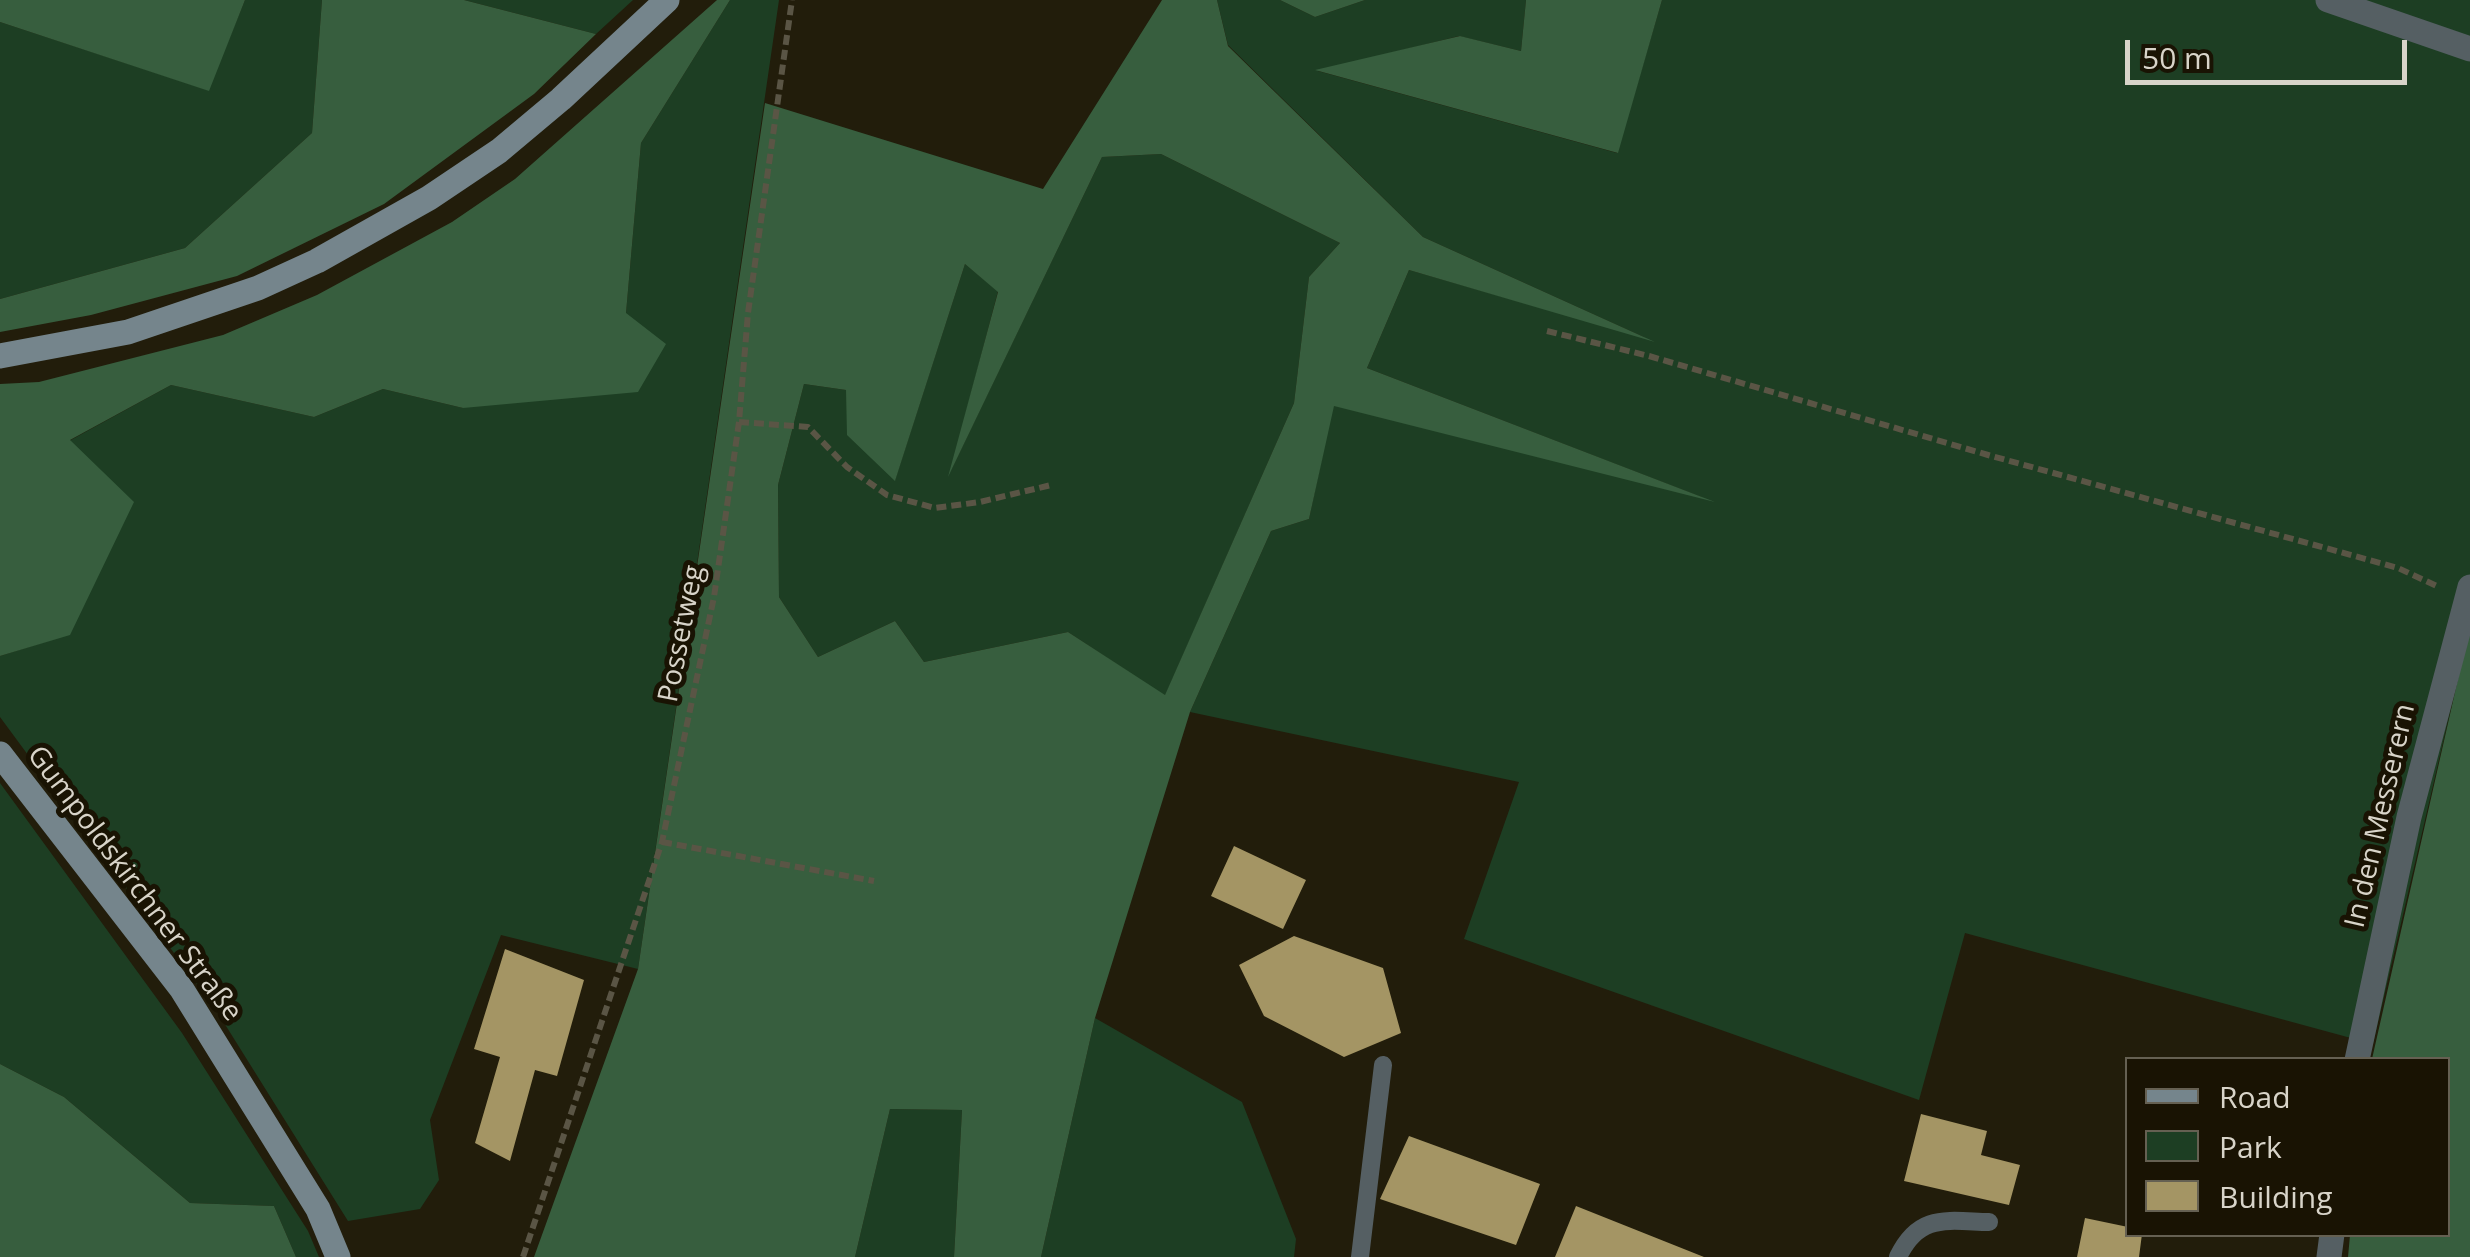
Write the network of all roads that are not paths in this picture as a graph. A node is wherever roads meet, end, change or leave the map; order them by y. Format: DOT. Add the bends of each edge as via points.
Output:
graph roads {
  1 [pos="667,0"];
  2 [pos="2328,0"];
  3 [pos="2470,49"];
  4 [pos="0,356"];
  5 [pos="2468,593"];
  6 [pos="0,754"];
  7 [pos="2358,1057"];
  8 [pos="1384,1065"];
  9 [pos="1989,1222"];
  10 [pos="338,1257"];
  11 [pos="1360,1257"];
  12 [pos="1898,1257"];
  1 -- 4 [label="main road" via="499,151 317,261 128,332"];
  2 -- 3 [label="street"];
  5 -- 7 [label="street, In den Messerern" via="2409,816"];
  6 -- 10 [label="main road, Gumpoldskirchner Straße" via="181,988 318,1209"];
  8 -- 11 [label="lane"];
  9 -- 12 [label="lane" via="1935,1220 1906,1240"];
}
